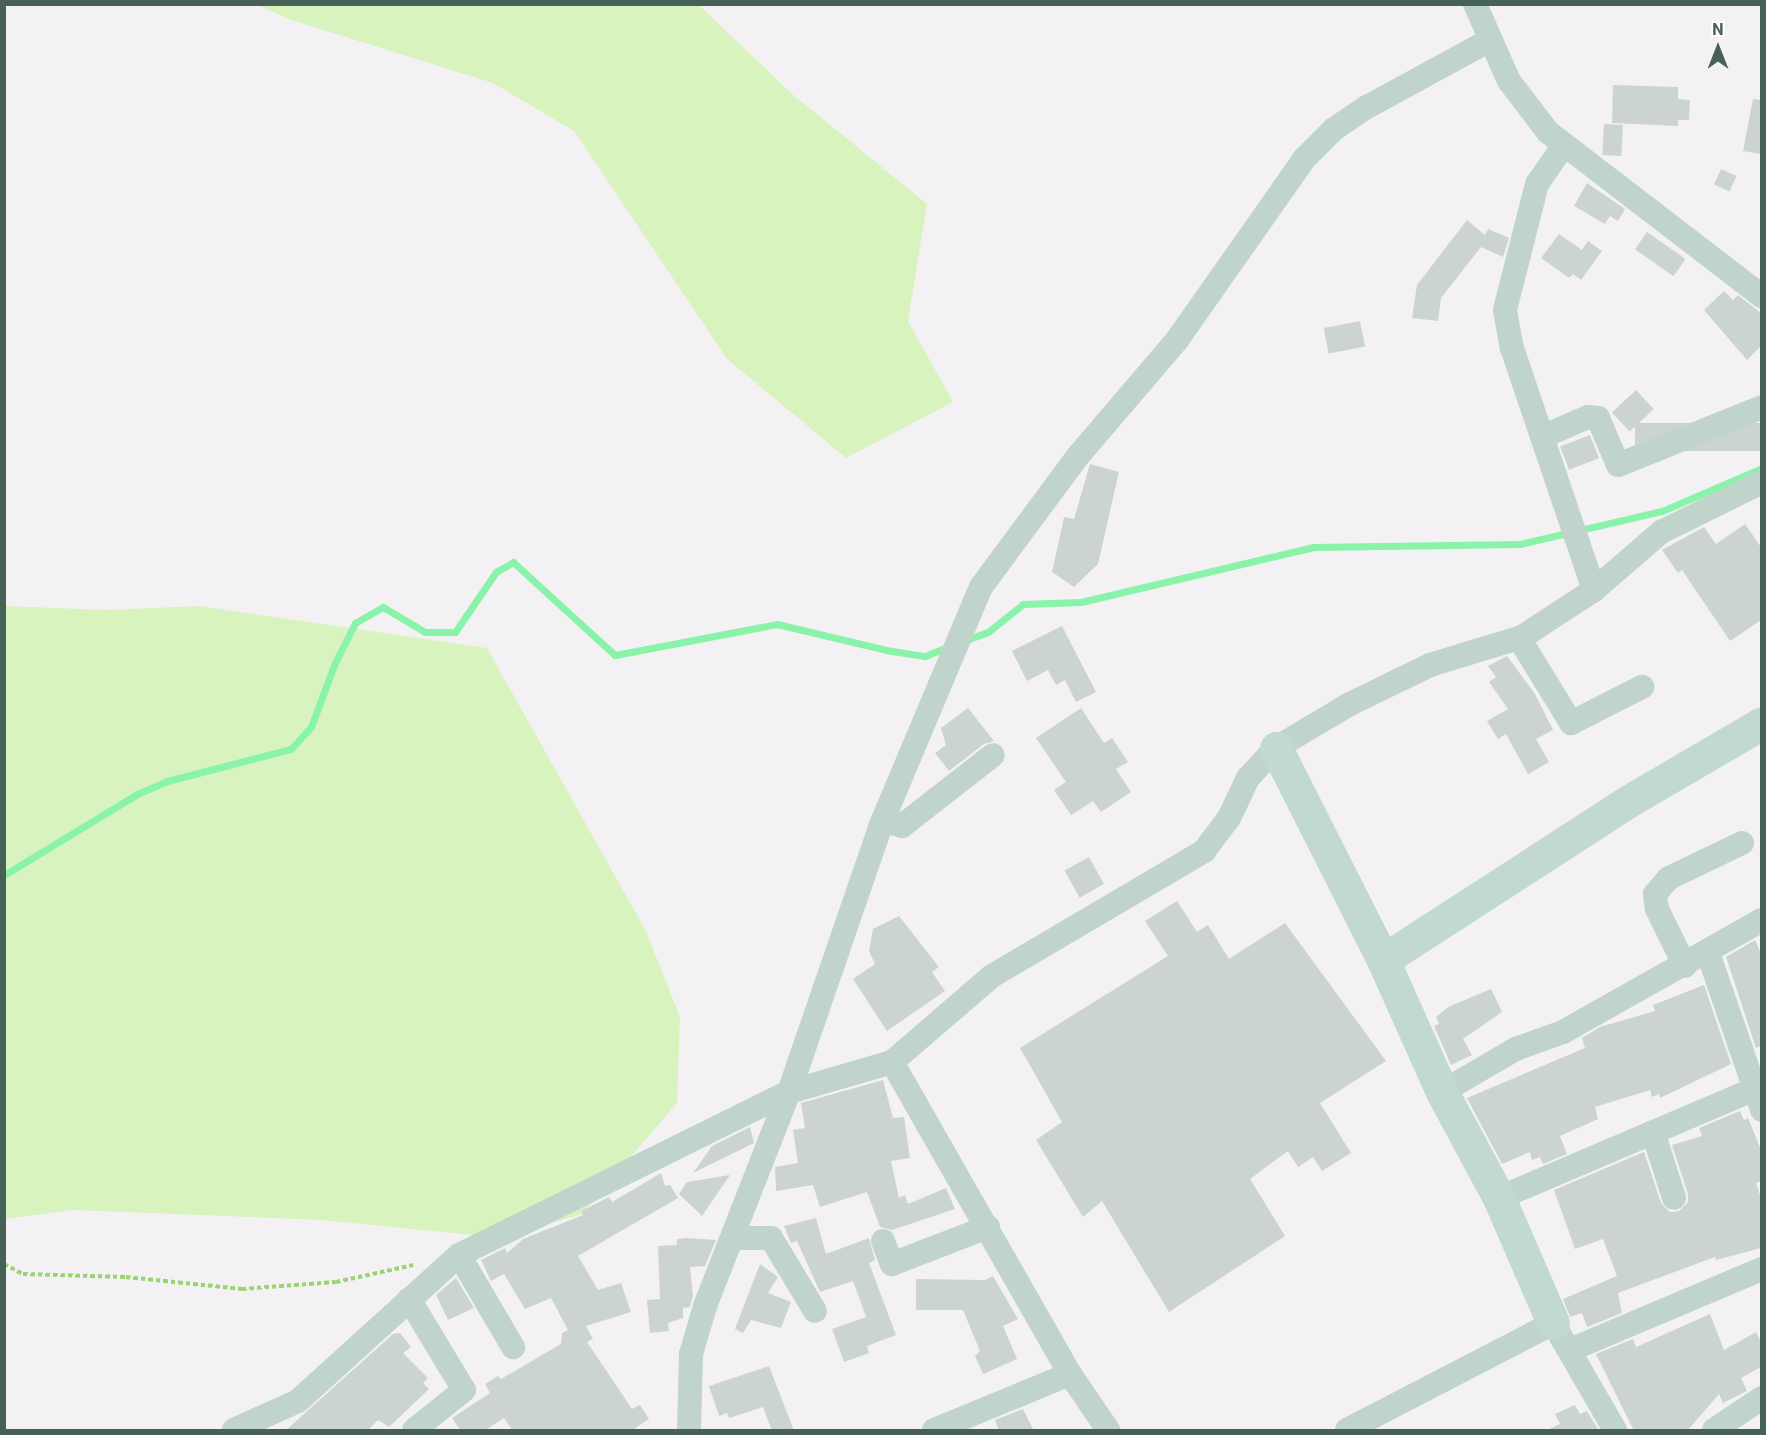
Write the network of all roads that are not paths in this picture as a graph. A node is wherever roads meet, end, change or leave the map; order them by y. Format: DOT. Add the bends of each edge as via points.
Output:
graph roads {
  1 [pos="1475,4"];
  2 [pos="1488,41"];
  3 [pos="1564,145"];
  4 [pos="1761,296"];
  5 [pos="1761,407"];
  6 [pos="1542,437"];
  7 [pos="1761,482"];
  8 [pos="1594,590"];
  9 [pos="1518,638"];
  10 [pos="1641,687"];
  11 [pos="1761,723"];
  12 [pos="1276,748"];
  13 [pos="993,755"];
  14 [pos="883,820"];
  15 [pos="1742,843"];
  16 [pos="1761,920"];
  17 [pos="1708,953"];
  18 [pos="1383,960"];
  19 [pos="1685,966"];
  20 [pos="892,1062"];
  21 [pos="789,1092"];
  22 [pos="1442,1092"];
  23 [pos="1759,1095"];
  24 [pos="1653,1132"];
  25 [pos="1498,1197"];
  26 [pos="1674,1198"];
  27 [pos="987,1227"];
  28 [pos="734,1238"];
  29 [pos="883,1241"];
  30 [pos="459,1256"];
  31 [pos="1761,1269"];
  32 [pos="409,1299"];
  33 [pos="815,1311"];
  34 [pos="1561,1336"];
  35 [pos="513,1347"];
  36 [pos="1070,1374"];
  37 [pos="1761,1398"];
  38 [pos="970,1423"];
  39 [pos="234,1431"];
  40 [pos="414,1431"];
  41 [pos="689,1431"];
  42 [pos="934,1431"];
  43 [pos="1108,1431"];
  44 [pos="1347,1431"];
  45 [pos="1615,1431"];
  46 [pos="1714,1431"];
  1 -- 2 [label="street"];
  2 -- 3 [label="street" via="1509,81 1548,132"];
  2 -- 14 [label="street" via="1367,107 1334,129 1304,159 1177,340 1078,456 981,587"];
  3 -- 4 [label="street"];
  3 -- 6 [label="street" via="1537,184 1505,310 1512,348"];
  5 -- 6 [label="street" via="1618,465 1598,418 1588,417"];
  6 -- 8 [label="street"];
  7 -- 8 [label="street" via="1661,532"];
  8 -- 9 [label="street"];
  9 -- 10 [label="street" via="1571,723"];
  9 -- 12 [label="street" via="1430,665 1348,705"];
  11 -- 18 [label="street" via="1627,802"];
  12 -- 18 [label="street"];
  12 -- 20 [label="street" via="1248,778 1229,818 1204,851 992,976"];
  13 -- 14 [label="street" via="902,826"];
  14 -- 21 [label="street"];
  15 -- 19 [label="street" via="1661,883 1655,894 1657,909"];
  16 -- 17 [label="street"];
  17 -- 19 [label="street"];
  17 -- 23 [label="street"];
  18 -- 22 [label="street"];
  19 -- 22 [label="street" via="1563,1032 1516,1049"];
  20 -- 21 [label="street"];
  20 -- 27 [label="street"];
  21 -- 28 [label="street"];
  21 -- 30 [label="street"];
  22 -- 25 [label="street"];
  23 -- 24 [label="street"];
  24 -- 25 [label="street"];
  24 -- 26 [label="street"];
  25 -- 34 [label="street"];
  27 -- 29 [label="street" via="892,1264"];
  27 -- 36 [label="street"];
  28 -- 33 [label="street" via="771,1238"];
  28 -- 41 [label="street" via="705,1306 691,1354"];
  30 -- 32 [label="street"];
  30 -- 35 [label="street"];
  31 -- 34 [label="street"];
  32 -- 39 [label="street" via="298,1401"];
  32 -- 40 [label="street" via="464,1390"];
  34 -- 44 [label="street"];
  34 -- 45 [label="street"];
  36 -- 38 [label="street"];
  36 -- 43 [label="street"];
  37 -- 46 [label="street"];
  38 -- 42 [label="street"];
}
